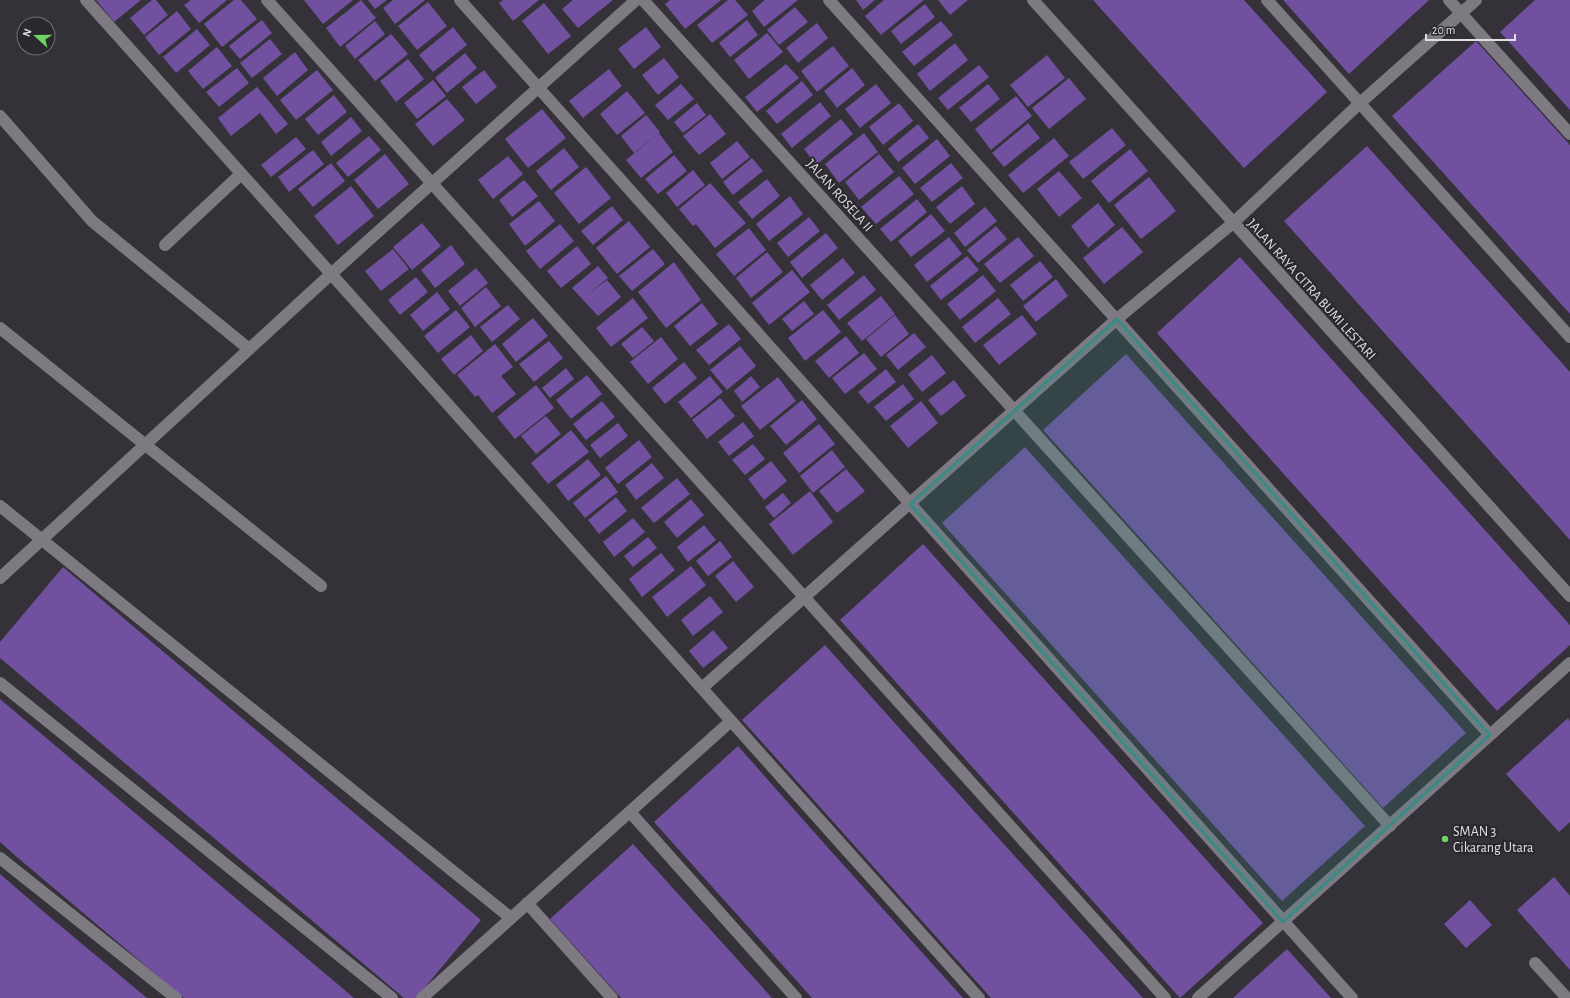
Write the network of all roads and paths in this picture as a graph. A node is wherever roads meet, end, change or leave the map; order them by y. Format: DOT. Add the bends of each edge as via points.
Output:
graph roads {
  1 [pos="86,0"];
  2 [pos="267,0"];
  3 [pos="460,0"];
  4 [pos="636,0"];
  5 [pos="643,0"];
  6 [pos="829,0"];
  7 [pos="1033,0"];
  8 [pos="1267,0"];
  9 [pos="1449,0"];
  10 [pos="1476,0"];
  11 [pos="1461,13"];
  12 [pos="538,88"];
  13 [pos="1360,103"];
  14 [pos="0,116"];
  15 [pos="1570,134"];
  16 [pos="241,174"];
  17 [pos="432,184"];
  18 [pos="1233,223"];
  19 [pos="165,245"];
  20 [pos="331,274"];
  21 [pos="1117,319"];
  22 [pos="0,328"];
  23 [pos="1570,337"];
  24 [pos="249,349"];
  25 [pos="1014,410"];
  26 [pos="144,446"];
  27 [pos="910,504"];
  28 [pos="0,506"];
  29 [pos="42,540"];
  30 [pos="0,578"];
  31 [pos="321,586"];
  32 [pos="1570,596"];
  33 [pos="804,597"];
  34 [pos="1570,662"];
  35 [pos="0,683"];
  36 [pos="702,688"];
  37 [pos="731,720"];
  38 [pos="1490,735"];
  39 [pos="630,812"];
  40 [pos="1390,826"];
  41 [pos="0,858"];
  42 [pos="527,903"];
  43 [pos="511,918"];
  44 [pos="1283,922"];
  45 [pos="1535,963"];
  46 [pos="176,998"];
  47 [pos="392,998"];
  48 [pos="422,998"];
  49 [pos="612,998"];
  50 [pos="796,998"];
  51 [pos="979,998"];
  52 [pos="1165,998"];
  53 [pos="1198,998"];
  54 [pos="1352,998"];
  55 [pos="1567,998"];
  1 -- 16 [label="street"];
  2 -- 17 [label="street"];
  3 -- 12 [label="street"];
  4 -- 12 [label="street"];
  5 -- 25 [label="street, JALAN ROSELA II"];
  6 -- 21 [label="street"];
  7 -- 18 [label="street, JALAN RAYA CITRA BUMI LESTARI"];
  8 -- 13 [label="street"];
  9 -- 11 [label="street"];
  10 -- 11 [label="street"];
  11 -- 13 [label="street"];
  11 -- 15 [label="street"];
  12 -- 17 [label="street"];
  12 -- 27 [label="street"];
  13 -- 18 [label="street"];
  13 -- 23 [label="street"];
  14 -- 24 [label="street" via="92,221"];
  16 -- 19 [label="street"];
  16 -- 20 [label="street"];
  17 -- 20 [label="street"];
  17 -- 33 [label="street"];
  18 -- 21 [label="street"];
  18 -- 32 [label="street, JALAN RAYA CITRA BUMI LESTARI"];
  20 -- 24 [label="street"];
  20 -- 36 [label="street"];
  21 -- 25 [label="street"];
  21 -- 38 [label="street"];
  22 -- 26 [label="street"];
  24 -- 26 [label="street"];
  25 -- 27 [label="street"];
  25 -- 40 [label="street, JALAN ROSELA II"];
  26 -- 29 [label="street"];
  26 -- 31 [label="street"];
  27 -- 33 [label="street"];
  27 -- 44 [label="street"];
  28 -- 29 [label="street"];
  29 -- 30 [label="street"];
  29 -- 43 [label="street"];
  33 -- 36 [label="street"];
  33 -- 52 [label="street"];
  34 -- 38 [label="street"];
  35 -- 47 [label="street"];
  36 -- 37 [label="street"];
  37 -- 39 [label="street"];
  37 -- 51 [label="street"];
  38 -- 40 [label="street"];
  39 -- 42 [label="street"];
  39 -- 50 [label="street"];
  40 -- 44 [label="street"];
  41 -- 46 [label="street"];
  42 -- 43 [label="street"];
  42 -- 49 [label="street"];
  43 -- 48 [label="street"];
  44 -- 53 [label="street"];
  44 -- 54 [label="street"];
  45 -- 55 [label="street"];
}
